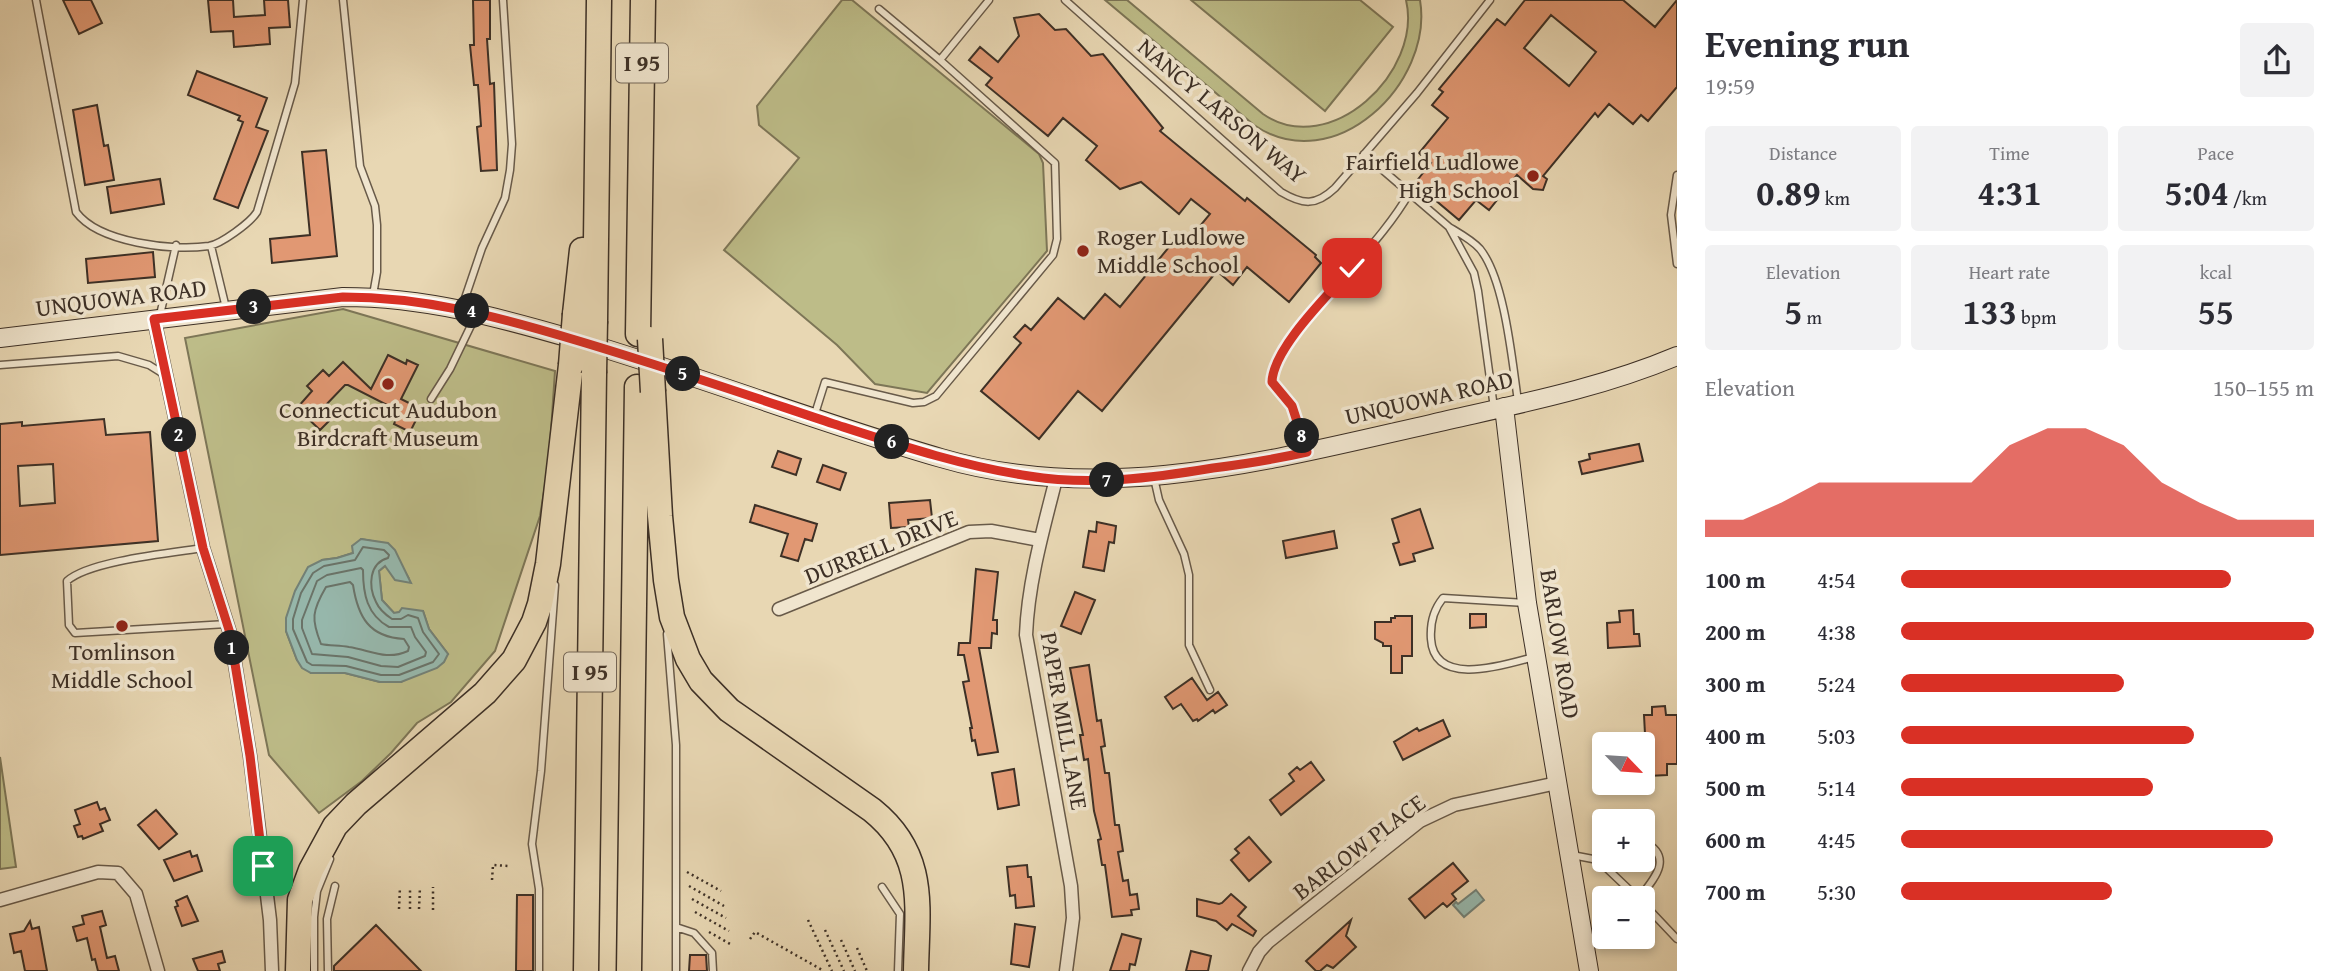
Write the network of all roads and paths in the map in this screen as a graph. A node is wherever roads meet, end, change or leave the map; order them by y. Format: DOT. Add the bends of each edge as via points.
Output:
graph roads {
  1 [pos="36,0"];
  2 [pos="303,0"];
  3 [pos="344,0"];
  4 [pos="503,0"];
  5 [pos="599,0"];
  6 [pos="643,0"];
  7 [pos="653,0"];
  8 [pos="989,0"];
  9 [pos="1065,0"];
  10 [pos="1490,0"];
  11 [pos="879,9"];
  12 [pos="940,60"];
  13 [pos="641,125"];
  14 [pos="1364,154"];
  15 [pos="1677,176"];
  16 [pos="1410,192"];
  17 [pos="1450,226"];
  18 [pos="176,246"];
  19 [pos="211,246"];
  20 [pos="1677,264"];
  21 [pos="372,297"];
  22 [pos="226,310"];
  23 [pos="470,310"];
  24 [pos="157,319"];
  25 [pos="0,338"];
  26 [pos="1677,356"];
  27 [pos="0,365"];
  28 [pos="583,369"];
  29 [pos="167,376"];
  30 [pos="645,389"];
  31 [pos="431,399"];
  32 [pos="1506,406"];
  33 [pos="814,417"];
  34 [pos="1307,452"];
  35 [pos="560,475"];
  36 [pos="1153,476"];
  37 [pos="1056,479"];
  38 [pos="1040,540"];
  39 [pos="203,548"];
  40 [pos="666,580"];
  41 [pos="1528,603"];
  42 [pos="779,610"];
  43 [pos="228,624"];
  44 [pos="1536,656"];
  45 [pos="1210,690"];
  46 [pos="1558,783"];
  47 [pos="336,846"];
  48 [pos="1655,849"];
  49 [pos="1569,854"];
  50 [pos="1592,856"];
  51 [pos="677,865"];
  52 [pos="508,866"];
  53 [pos="1616,872"];
  54 [pos="492,880"];
  55 [pos="335,886"];
  56 [pos="690,886"];
  57 [pos="1628,886"];
  58 [pos="1648,886"];
  59 [pos="400,887"];
  60 [pos="410,887"];
  61 [pos="420,887"];
  62 [pos="433,887"];
  63 [pos="882,887"];
  64 [pos="720,891"];
  65 [pos="692,899"];
  66 [pos="0,900"];
  67 [pos="724,906"];
  68 [pos="399,909"];
  69 [pos="410,909"];
  70 [pos="419,909"];
  71 [pos="433,910"];
  72 [pos="695,912"];
  73 [pos="1655,916"];
  74 [pos="726,918"];
  75 [pos="808,920"];
  76 [pos="676,927"];
  77 [pos="701,928"];
  78 [pos="825,930"];
  79 [pos="729,931"];
  80 [pos="750,939"];
  81 [pos="1677,939"];
  82 [pos="841,940"];
  83 [pos="732,945"];
  84 [pos="857,948"];
  85 [pos="158,971"];
  86 [pos="272,971"];
  87 [pos="298,971"];
  88 [pos="314,971"];
  89 [pos="328,971"];
  90 [pos="539,971"];
  91 [pos="586,971"];
  92 [pos="629,971"];
  93 [pos="676,971"];
  94 [pos="713,971"];
  95 [pos="824,971"];
  96 [pos="832,971"];
  97 [pos="844,971"];
  98 [pos="855,971"];
  99 [pos="867,971"];
  100 [pos="898,971"];
  101 [pos="915,971"];
  102 [pos="1066,971"];
  103 [pos="1249,971"];
  104 [pos="1589,971"];
  1 -- 18 [label="lane" via="76,212 89,226 124,241"];
  2 -- 19 [label="lane" via="295,83 257,212 251,221"];
  3 -- 21 [label="lane" via="360,166 376,215 377,272"];
  4 -- 23 [label="lane" via="510,170 505,198 482,248"];
  5 -- 28 [label="highway, I 95, bridge" via="598,117"];
  6 -- 13 [label="highway, I 95"];
  7 -- 13 [label="highway"];
  8 -- 12 [label="lane"];
  9 -- 14 [label="lane, NANCY LARSON WAY" via="1293,200 1320,200"];
  10 -- 14 [label="lane, NANCY LARSON WAY"];
  11 -- 12 [label="lane"];
  12 -- 33 [label="lane" via="1055,163 1057,239 1053,255 936,396 912,403 825,382"];
  13 -- 30 [label="highway, I 95, bridge"];
  14 -- 16 [label="lane"];
  15 -- 20 [label="lane" via="1671,215"];
  16 -- 17 [label="lane"];
  16 -- 34 [label="lane" via="1276,362 1272,382 1289,401"];
  17 -- 32 [label="lane" via="1474,273"];
  17 -- 32 [label="lane" via="1478,247 1488,261 1501,302"];
  18 -- 19 [label="lane"];
  18 -- 24 [label="lane"];
  19 -- 22 [label="lane"];
  21 -- 22 [label="street, UNQUOWA ROAD"];
  21 -- 23 [label="street, UNQUOWA ROAD"];
  22 -- 24 [label="street, UNQUOWA ROAD"];
  23 -- 31 [label="lane" via="450,369"];
  23 -- 33 [label="street, UNQUOWA ROAD"];
  24 -- 25 [label="street, UNQUOWA ROAD"];
  24 -- 29 [label="street"];
  26 -- 32 [label="street, UNQUOWA ROAD" via="1616,379"];
  27 -- 29 [label="lane" via="118,356"];
  28 -- 35 [label="highway"];
  28 -- 91 [label="highway, I 95"];
  29 -- 39 [label="street"];
  30 -- 40 [label="highway"];
  30 -- 92 [label="highway, I 95"];
  32 -- 34 [label="street, UNQUOWA ROAD"];
  32 -- 41 [label="street, BARLOW ROAD"];
  33 -- 37 [label="street, UNQUOWA ROAD" via="966,465"];
  34 -- 36 [label="street, UNQUOWA ROAD"];
  35 -- 87 [label="highway" via="540,604 514,660 485,692 335,826 304,886"];
  35 -- 90 [label="lane" via="553,638 532,844 539,889"];
  36 -- 37 [label="street, UNQUOWA ROAD" via="1106,481"];
  36 -- 45 [label="lane" via="1184,554 1189,575 1189,645"];
  37 -- 38 [label="street, PAPER MILL LANE"];
  38 -- 42 [label="street, DURRELL DRIVE" via="969,532"];
  38 -- 102 [label="street, PAPER MILL LANE" via="1026,635 1070,886 1073,918"];
  39 -- 43 [label="street"];
  39 -- 43 [label="lane" via="75,573 67,582 69,625 75,633"];
  40 -- 51 [label="lane" via="676,745"];
  40 -- 101 [label="highway" via="682,646 710,691 741,719 873,810 902,842 916,890"];
  41 -- 44 [label="street, BARLOW ROAD"];
  41 -- 44 [label="lane" via="1443,598 1431,624 1431,643 1440,660 1460,670"];
  43 -- 86 [label="street" via="250,756"];
  44 -- 46 [label="street, BARLOW ROAD"];
  46 -- 49 [label="street, BARLOW ROAD"];
  46 -- 103 [label="street, BARLOW PLACE" via="1454,805 1420,821 1268,942"];
  47 -- 88 [label="lane" via="317,891"];
  48 -- 58 [label="lane" via="1659,872"];
  49 -- 50 [label="lane"];
  49 -- 104 [label="street, BARLOW ROAD"];
  51 -- 64 [label="path"];
  51 -- 76 [label="lane"];
  52 -- 54 [label="path" via="493,865"];
  53 -- 57 [label="lane"];
  55 -- 89 [label="lane" via="327,919"];
  56 -- 67 [label="path"];
  59 -- 68 [label="path"];
  60 -- 69 [label="path"];
  61 -- 70 [label="path"];
  62 -- 71 [label="path"];
  63 -- 100 [label="lane" via="900,914"];
  65 -- 74 [label="path"];
  66 -- 85 [label="street" via="98,872 118,873 136,894"];
  72 -- 79 [label="path"];
  73 -- 81 [label="lane"];
  75 -- 96 [label="path"];
  76 -- 93 [label="lane"];
  76 -- 94 [label="lane" via="694,933 712,953"];
  77 -- 83 [label="path"];
  78 -- 97 [label="path"];
  80 -- 95 [label="path" via="755,932"];
  82 -- 98 [label="path"];
  84 -- 99 [label="path"];
}
